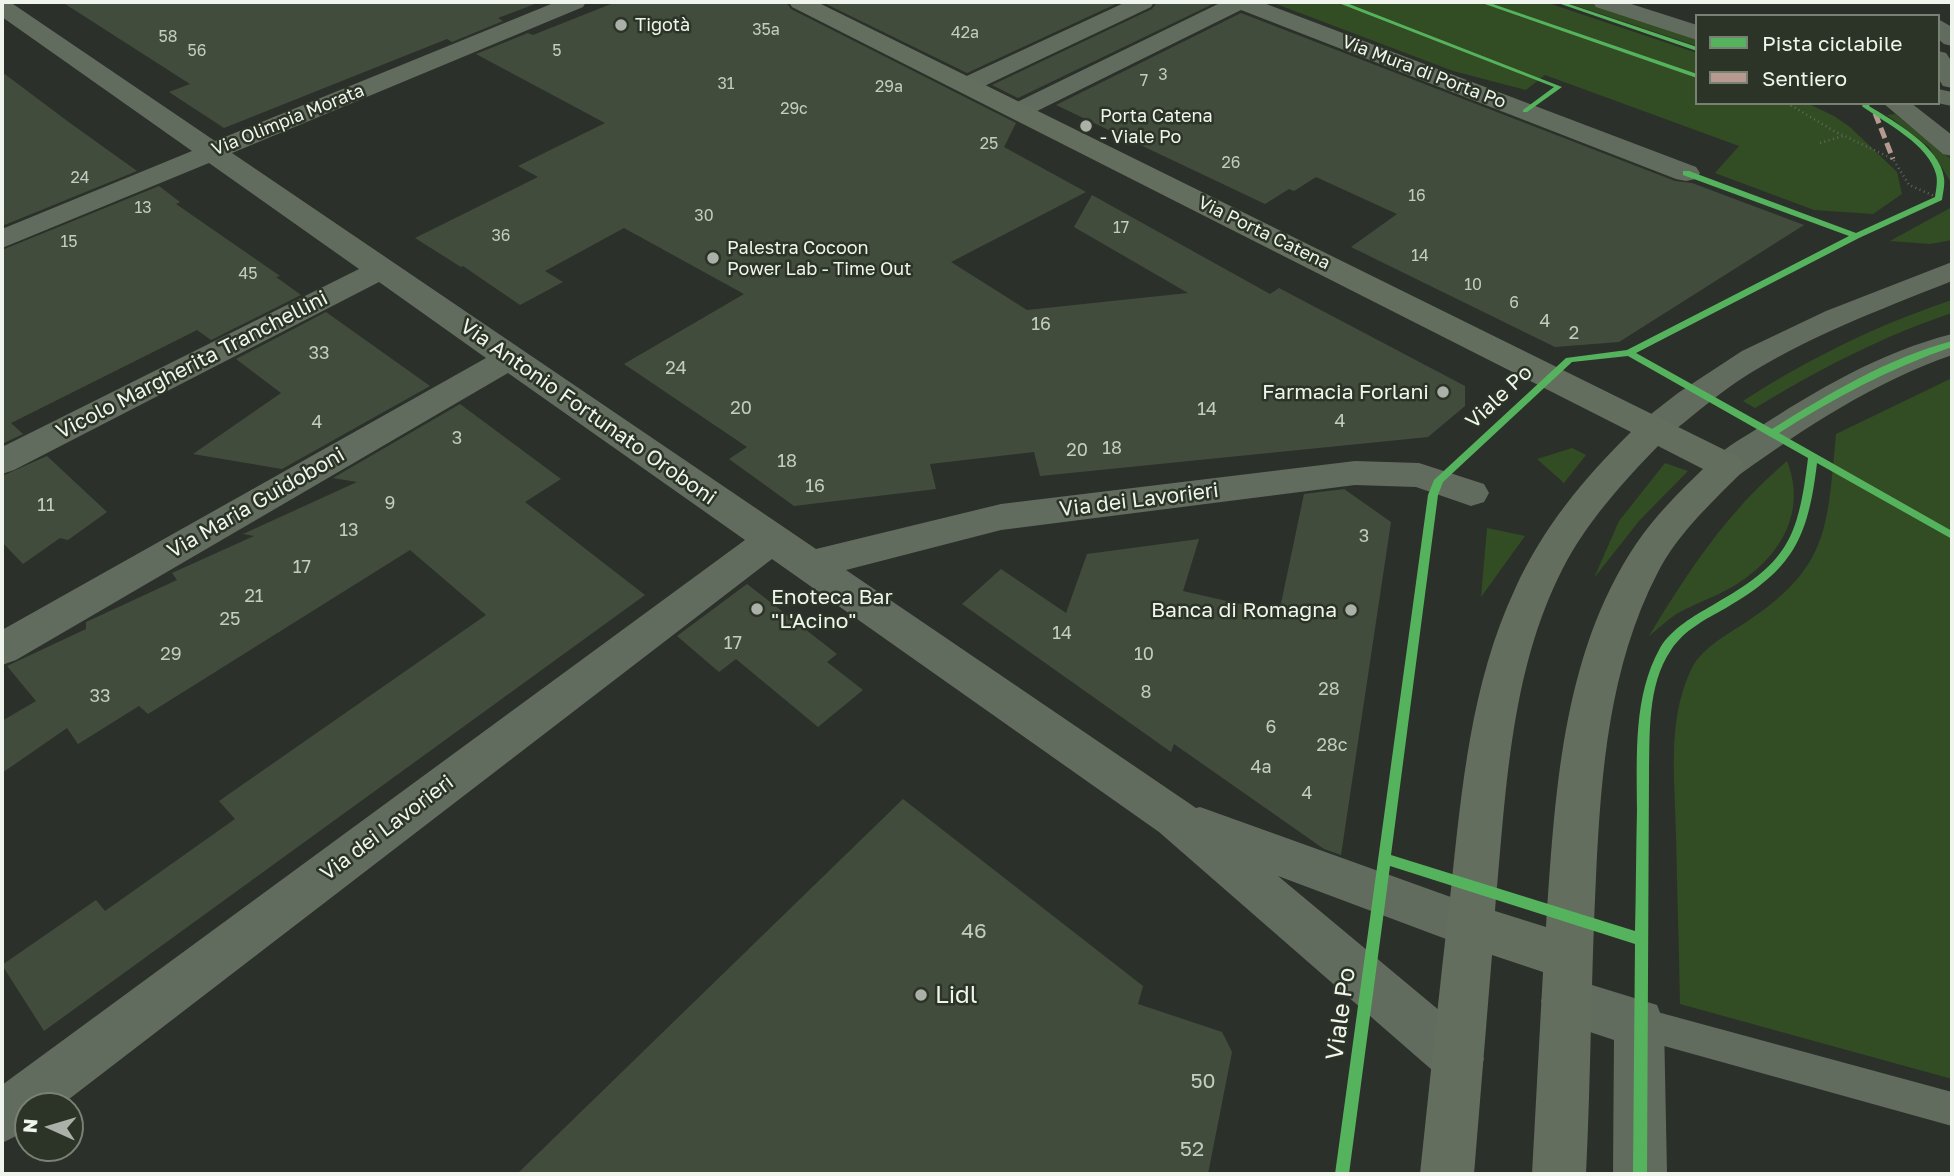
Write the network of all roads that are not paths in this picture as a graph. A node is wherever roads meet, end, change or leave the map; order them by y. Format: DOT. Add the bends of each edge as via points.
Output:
graph roads {
  1 [pos="10,2"];
  2 [pos="575,2"];
  3 [pos="800,2"];
  4 [pos="1143,2"];
  5 [pos="1240,2"];
  6 [pos="1604,2"];
  7 [pos="2,6"];
  8 [pos="1089,27"];
  9 [pos="1695,32"];
  10 [pos="1141,50"];
  11 [pos="1940,61"];
  12 [pos="1952,81"];
  13 [pos="967,85"];
  14 [pos="1899,105"];
  15 [pos="1902,105"];
  16 [pos="1919,105"];
  17 [pos="1952,110"];
  18 [pos="1018,111"];
  19 [pos="1952,125"];
  20 [pos="1952,148"];
  21 [pos="212,152"];
  22 [pos="1686,173"];
  23 [pos="2,239"];
  24 [pos="382,269"];
  25 [pos="1952,271"];
  26 [pos="1952,344"];
  27 [pos="509,358"];
  28 [pos="1654,429"];
  29 [pos="2,461"];
  30 [pos="1727,466"];
  31 [pos="1471,493"];
  32 [pos="773,539"];
  33 [pos="809,565"];
  34 [pos="2,649"];
  35 [pos="1175,818"];
  36 [pos="1470,926"];
  37 [pos="1567,979"];
  38 [pos="1639,1023"];
  39 [pos="1458,1059"];
  40 [pos="1952,1110"];
  41 [pos="2,1116"];
  42 [pos="1447,1174"];
  43 [pos="1559,1174"];
  44 [pos="1640,1174"];
  1 -- 7 [label="street"];
  2 -- 21 [label="street, Via Olimpia Morata"];
  3 -- 13 [label="main road, Via Porta Catena"];
  4 -- 8 [label="street"];
  5 -- 10 [label="street"];
  5 -- 22 [label="street, Via Mura di Porta Po"];
  6 -- 9 [label="street"];
  7 -- 21 [label="street, Via Antonio Fortunato Oroboni"];
  8 -- 10 [label="street"];
  8 -- 13 [label="street"];
  10 -- 18 [label="street"];
  11 -- 12 [label="street"];
  13 -- 18 [label="main road, Via Porta Catena"];
  14 -- 20 [label="street"];
  15 -- 19 [label="street"];
  16 -- 17 [label="street"];
  18 -- 28 [label="main road, Via Porta Catena"];
  21 -- 23 [label="street, Via Olimpia Morata"];
  21 -- 24 [label="street, Via Antonio Fortunato Oroboni"];
  24 -- 27 [label="street, Via Antonio Fortunato Oroboni"];
  24 -- 29 [label="street, Vicolo Margherita Tranchellini"];
  25 -- 28 [label="street" via="1811,329 1765,353 1728,374"];
  26 -- 30 [label="street" via="1840,391"];
  27 -- 32 [label="street, Via Antonio Fortunato Oroboni"];
  27 -- 34 [label="street, Via Maria Guidoboni"];
  28 -- 30 [label="main road, Via Porta Catena"];
  28 -- 36 [label="main road" via="1574,517 1521,619 1496,713"];
  30 -- 37 [label="main road" via="1685,509 1650,555 1609,639 1588,715"];
  31 -- 33 [label="street, Via dei Lavorieri" via="1419,475 1355,473 1001,517"];
  32 -- 33 [label="street, Via Antonio Fortunato Oroboni"];
  32 -- 41 [label="street, Via dei Lavorieri"];
  33 -- 35 [label="street, Via Antonio Fortunato Oroboni"];
  35 -- 36 [label="street, Via Antonio Fortunato Oroboni"];
  35 -- 39 [label="street, Via Antonio Fortunato Oroboni"];
  36 -- 37 [label="main road, Via Antonio Fortunato Oroboni"];
  36 -- 39 [label="main road"];
  37 -- 38 [label="street"];
  37 -- 43 [label="main road"];
  38 -- 40 [label="lane"];
  38 -- 44 [label="street"];
  39 -- 42 [label="main road"];
}
